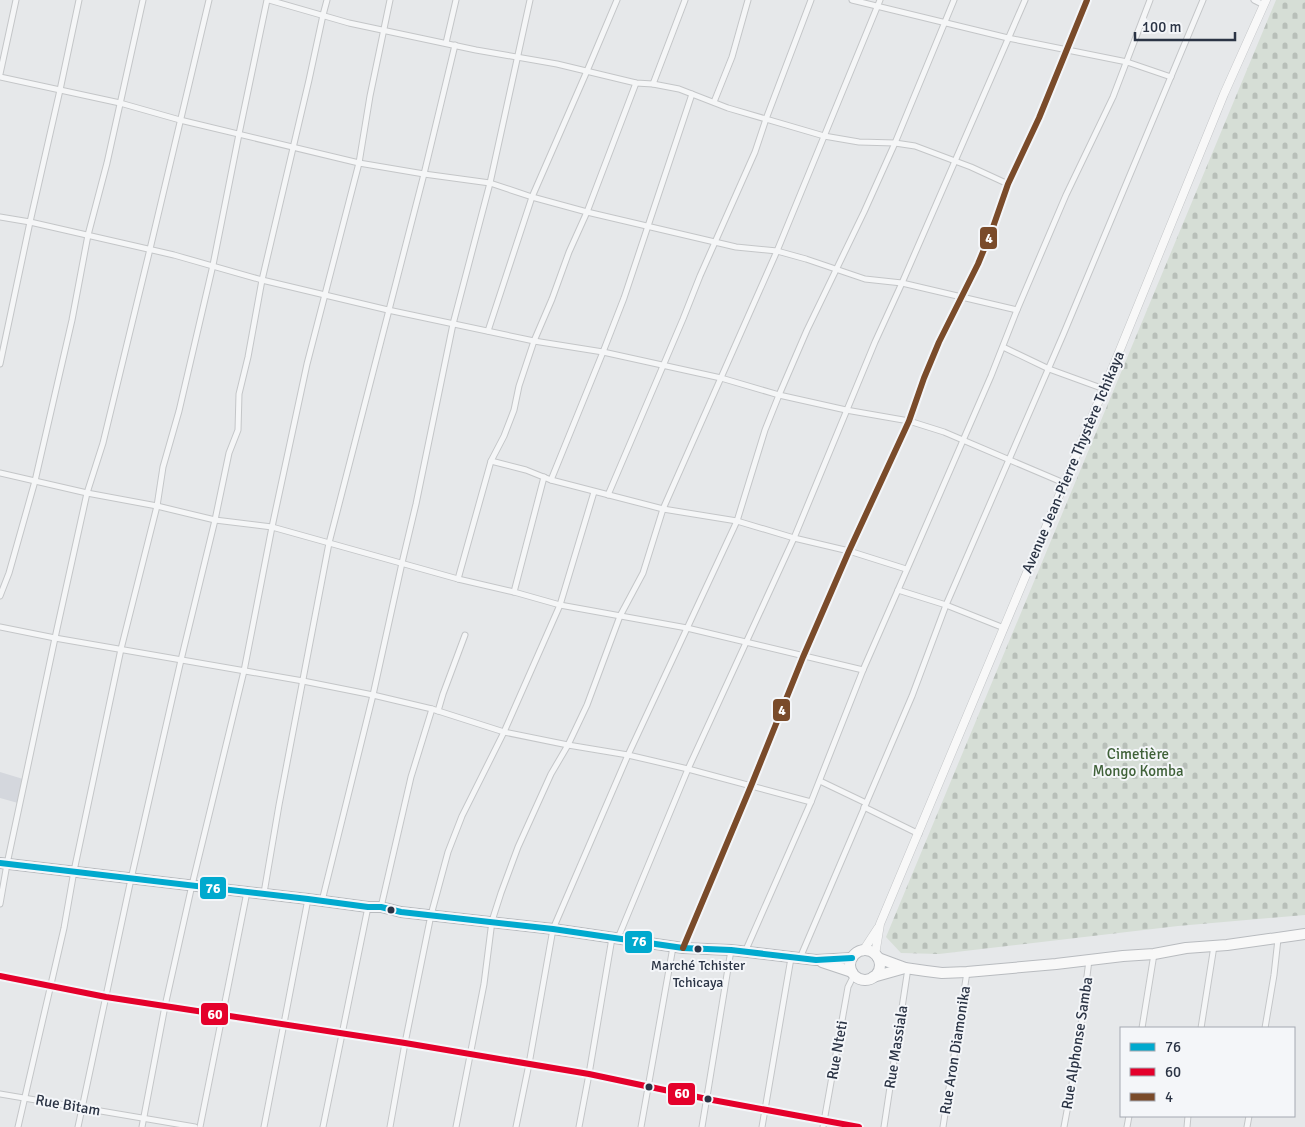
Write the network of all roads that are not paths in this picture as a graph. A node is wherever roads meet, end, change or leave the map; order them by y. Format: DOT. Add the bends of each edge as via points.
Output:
graph roads {
  1 [pos="16,0"];
  2 [pos="79,0"];
  3 [pos="143,0"];
  4 [pos="209,0"];
  5 [pos="268,0"];
  6 [pos="327,0"];
  7 [pos="390,0"];
  8 [pos="456,0"];
  9 [pos="530,0"];
  10 [pos="616,0"];
  11 [pos="684,0"];
  12 [pos="748,0"];
  13 [pos="811,0"];
  14 [pos="852,0"];
  15 [pos="880,0"];
  16 [pos="954,0"];
  17 [pos="1025,0"];
  18 [pos="1087,0"];
  19 [pos="1150,0"];
  20 [pos="1203,0"];
  21 [pos="1254,0"];
  22 [pos="1265,2"];
  23 [pos="876,6"];
  24 [pos="322,15"];
  25 [pos="945,22"];
  26 [pos="384,30"];
  27 [pos="1008,38"];
  28 [pos="446,43"];
  29 [pos="456,45"];
  30 [pos="1067,50"];
  31 [pos="517,56"];
  32 [pos="1127,62"];
  33 [pos="587,71"];
  34 [pos="0,75"];
  35 [pos="1171,77"];
  36 [pos="636,83"];
  37 [pos="653,84"];
  38 [pos="60,90"];
  39 [pos="692,94"];
  40 [pos="714,102"];
  41 [pos="120,103"];
  42 [pos="766,119"];
  43 [pos="180,120"];
  44 [pos="239,134"];
  45 [pos="824,136"];
  46 [pos="895,143"];
  47 [pos="293,146"];
  48 [pos="954,161"];
  49 [pos="359,162"];
  50 [pos="424,174"];
  51 [pos="490,183"];
  52 [pos="1008,184"];
  53 [pos="532,197"];
  54 [pos="587,212"];
  55 [pos="0,217"];
  56 [pos="30,222"];
  57 [pos="649,226"];
  58 [pos="88,235"];
  59 [pos="716,242"];
  60 [pos="150,249"];
  61 [pos="776,251"];
  62 [pos="213,265"];
  63 [pos="837,270"];
  64 [pos="262,280"];
  65 [pos="902,283"];
  66 [pos="325,294"];
  67 [pos="962,296"];
  68 [pos="388,310"];
  69 [pos="1017,310"];
  70 [pos="453,324"];
  71 [pos="488,331"];
  72 [pos="534,340"];
  73 [pos="1003,347"];
  74 [pos="603,352"];
  75 [pos="0,364"];
  76 [pos="664,365"];
  77 [pos="1049,369"];
  78 [pos="721,378"];
  79 [pos="1104,389"];
  80 [pos="779,395"];
  81 [pos="846,410"];
  82 [pos="909,421"];
  83 [pos="964,440"];
  84 [pos="1010,460"];
  85 [pos="491,462"];
  86 [pos="0,473"];
  87 [pos="544,477"];
  88 [pos="551,480"];
  89 [pos="35,481"];
  90 [pos="1064,483"];
  91 [pos="594,492"];
  92 [pos="87,493"];
  93 [pos="608,495"];
  94 [pos="158,506"];
  95 [pos="663,509"];
  96 [pos="215,520"];
  97 [pos="738,521"];
  98 [pos="272,527"];
  99 [pos="794,538"];
  100 [pos="330,543"];
  101 [pos="850,551"];
  102 [pos="402,563"];
  103 [pos="906,569"];
  104 [pos="458,579"];
  105 [pos="898,590"];
  106 [pos="514,592"];
  107 [pos="0,596"];
  108 [pos="560,605"];
  109 [pos="946,605"];
  110 [pos="620,616"];
  111 [pos="0,627"];
  112 [pos="687,628"];
  113 [pos="1004,628"];
  114 [pos="465,635"];
  115 [pos="55,638"];
  116 [pos="745,643"];
  117 [pos="121,649"];
  118 [pos="804,657"];
  119 [pos="181,660"];
  120 [pos="863,670"];
  121 [pos="244,671"];
  122 [pos="303,681"];
  123 [pos="373,695"];
  124 [pos="435,710"];
  125 [pos="504,732"];
  126 [pos="568,745"];
  127 [pos="628,755"];
  128 [pos="688,769"];
  129 [pos="820,781"];
  130 [pos="751,786"];
  131 [pos="811,802"];
  132 [pos="865,805"];
  133 [pos="919,834"];
  134 [pos="4,863"];
  135 [pos="74,871"];
  136 [pos="131,879"];
  137 [pos="192,886"];
  138 [pos="247,892"];
  139 [pos="264,894"];
  140 [pos="308,899"];
  141 [pos="322,901"];
  142 [pos="0,904"];
  143 [pos="368,907"];
  144 [pos="381,907"];
  145 [pos="430,915"];
  146 [pos="492,921"];
  147 [pos="880,924"];
  148 [pos="554,928"];
  149 [pos="1305,934"];
  150 [pos="615,938"];
  151 [pos="1278,939"];
  152 [pos="1214,946"];
  153 [pos="678,947"];
  154 [pos="731,950"];
  155 [pos="863,951"];
  156 [pos="745,952"];
  157 [pos="1154,954"];
  158 [pos="876,956"];
  159 [pos="796,958"];
  160 [pos="852,958"];
  161 [pos="816,960"];
  162 [pos="1090,960"];
  163 [pos="907,968"];
  164 [pos="967,972"];
  165 [pos="853,974"];
  166 [pos="0,976"];
  167 [pos="874,977"];
  168 [pos="50,985"];
  169 [pos="106,997"];
  170 [pos="165,1006"];
  171 [pos="223,1015"];
  172 [pos="284,1025"];
  173 [pos="1142,1027"];
  174 [pos="1201,1027"];
  175 [pos="1266,1027"];
  176 [pos="342,1034"];
  177 [pos="405,1043"];
  178 [pos="470,1054"];
  179 [pos="529,1064"];
  180 [pos="589,1074"];
  181 [pos="648,1088"];
  182 [pos="0,1094"];
  183 [pos="25,1097"];
  184 [pos="707,1099"];
  185 [pos="83,1107"];
  186 [pos="766,1111"];
  187 [pos="144,1118"];
  188 [pos="824,1124"];
  189 [pos="18,1127"];
  190 [pos="78,1127"];
  191 [pos="142,1127"];
  192 [pos="195,1127"];
  193 [pos="200,1127"];
  194 [pos="264,1127"];
  195 [pos="323,1127"];
  196 [pos="390,1127"];
  197 [pos="456,1127"];
  198 [pos="516,1127"];
  199 [pos="579,1127"];
  200 [pos="641,1127"];
  201 [pos="702,1127"];
  202 [pos="762,1127"];
  203 [pos="859,1127"];
  204 [pos="884,1127"];
  205 [pos="943,1127"];
  206 [pos="1064,1127"];
  1 -- 34 [label="street"];
  2 -- 38 [label="street"];
  3 -- 41 [label="street"];
  4 -- 43 [label="street"];
  5 -- 24 [label="street"];
  5 -- 44 [label="street"];
  6 -- 24 [label="street"];
  7 -- 26 [label="street"];
  8 -- 28 [label="street"];
  9 -- 31 [label="street"];
  10 -- 33 [label="street"];
  11 -- 37 [label="street"];
  12 -- 40 [label="street" via="732,57"];
  13 -- 42 [label="street"];
  14 -- 23 [label="street"];
  15 -- 23 [label="street"];
  16 -- 25 [label="street"];
  17 -- 27 [label="street"];
  18 -- 30 [label="street"];
  19 -- 32 [label="street"];
  20 -- 35 [label="street"];
  21 -- 22 [label="street"];
  22 -- 79 [label="street, Avenue Jean-Pierre Thystère Tchikaya" via="1224,94"];
  23 -- 25 [label="street"];
  23 -- 45 [label="street"];
  24 -- 26 [label="street"];
  24 -- 47 [label="street"];
  25 -- 27 [label="street"];
  25 -- 46 [label="street"];
  26 -- 28 [label="street"];
  26 -- 49 [label="street"];
  27 -- 30 [label="street"];
  27 -- 48 [label="street"];
  28 -- 29 [label="street"];
  29 -- 31 [label="street"];
  29 -- 50 [label="street"];
  30 -- 32 [label="street"];
  30 -- 52 [label="street"];
  31 -- 33 [label="street"];
  31 -- 51 [label="street"];
  32 -- 35 [label="street"];
  32 -- 69 [label="street"];
  33 -- 36 [label="street"];
  33 -- 53 [label="street"];
  34 -- 38 [label="street"];
  35 -- 77 [label="street"];
  36 -- 37 [label="street"];
  36 -- 54 [label="street"];
  37 -- 39 [label="street"];
  38 -- 41 [label="street"];
  38 -- 56 [label="street"];
  39 -- 40 [label="street"];
  39 -- 57 [label="street"];
  40 -- 42 [label="street"];
  41 -- 43 [label="street"];
  41 -- 58 [label="street"];
  42 -- 45 [label="street"];
  42 -- 59 [label="street"];
  43 -- 44 [label="street"];
  43 -- 60 [label="street"];
  44 -- 47 [label="street"];
  44 -- 62 [label="street"];
  45 -- 46 [label="street" via="859,142"];
  45 -- 61 [label="street"];
  46 -- 48 [label="street" via="915,146"];
  46 -- 63 [label="street"];
  47 -- 49 [label="street"];
  47 -- 64 [label="street"];
  48 -- 52 [label="street"];
  48 -- 65 [label="street"];
  49 -- 50 [label="street"];
  49 -- 66 [label="street"];
  50 -- 51 [label="street"];
  50 -- 68 [label="street"];
  51 -- 53 [label="street"];
  51 -- 70 [label="street"];
  52 -- 67 [label="street" via="992,230"];
  53 -- 54 [label="street"];
  53 -- 71 [label="street"];
  54 -- 57 [label="street"];
  54 -- 72 [label="street"];
  55 -- 56 [label="street"];
  56 -- 58 [label="street"];
  56 -- 75 [label="street"];
  57 -- 59 [label="street"];
  57 -- 74 [label="street"];
  58 -- 60 [label="street"];
  58 -- 89 [label="street"];
  59 -- 61 [label="street"];
  59 -- 76 [label="street"];
  60 -- 62 [label="street"];
  60 -- 92 [label="street" via="103,443"];
  61 -- 63 [label="street"];
  61 -- 78 [label="street"];
  62 -- 64 [label="street"];
  62 -- 94 [label="street" via="163,467"];
  63 -- 65 [label="street" via="865,279"];
  63 -- 80 [label="street"];
  64 -- 66 [label="street"];
  64 -- 96 [label="street" via="239,394 238,430 229,453"];
  65 -- 67 [label="street"];
  65 -- 81 [label="street"];
  66 -- 68 [label="street"];
  66 -- 98 [label="street"];
  67 -- 69 [label="street"];
  67 -- 82 [label="street" via="939,342"];
  68 -- 70 [label="street"];
  68 -- 100 [label="street"];
  69 -- 73 [label="street"];
  70 -- 71 [label="street"];
  70 -- 102 [label="street"];
  71 -- 72 [label="street"];
  72 -- 74 [label="street"];
  72 -- 85 [label="street" via="504,436"];
  73 -- 77 [label="street"];
  73 -- 83 [label="street"];
  74 -- 76 [label="street"];
  74 -- 88 [label="street"];
  76 -- 78 [label="street"];
  76 -- 93 [label="street"];
  77 -- 79 [label="street"];
  77 -- 84 [label="street"];
  78 -- 80 [label="street"];
  78 -- 95 [label="street"];
  79 -- 90 [label="street, Avenue Jean-Pierre Thystère Tchikaya"];
  80 -- 81 [label="street"];
  80 -- 97 [label="street"];
  81 -- 82 [label="street"];
  81 -- 99 [label="street"];
  82 -- 83 [label="street"];
  82 -- 101 [label="street"];
  83 -- 84 [label="street"];
  83 -- 103 [label="street"];
  84 -- 90 [label="street"];
  84 -- 109 [label="street"];
  85 -- 87 [label="street"];
  85 -- 104 [label="street"];
  86 -- 89 [label="street"];
  87 -- 88 [label="street"];
  87 -- 106 [label="street"];
  88 -- 91 [label="street"];
  89 -- 92 [label="street"];
  89 -- 107 [label="street"];
  90 -- 113 [label="street, Avenue Jean-Pierre Thystère Tchikaya"];
  91 -- 93 [label="street"];
  91 -- 108 [label="street"];
  92 -- 94 [label="street"];
  92 -- 115 [label="street"];
  93 -- 95 [label="street"];
  94 -- 96 [label="street"];
  94 -- 117 [label="street"];
  95 -- 97 [label="street"];
  95 -- 110 [label="street" via="643,573"];
  96 -- 98 [label="street"];
  96 -- 119 [label="street"];
  97 -- 99 [label="street"];
  97 -- 112 [label="street"];
  98 -- 100 [label="street"];
  98 -- 121 [label="street"];
  99 -- 101 [label="street"];
  99 -- 116 [label="street"];
  100 -- 102 [label="street"];
  100 -- 122 [label="street"];
  101 -- 103 [label="street"];
  101 -- 118 [label="street"];
  102 -- 104 [label="street"];
  102 -- 123 [label="street"];
  103 -- 105 [label="street"];
  104 -- 106 [label="street"];
  105 -- 109 [label="street"];
  105 -- 120 [label="street"];
  106 -- 108 [label="street"];
  108 -- 110 [label="street"];
  108 -- 125 [label="street"];
  109 -- 113 [label="street"];
  109 -- 132 [label="street" via="912,696"];
  110 -- 112 [label="street"];
  110 -- 126 [label="street" via="587,705"];
  111 -- 115 [label="street"];
  112 -- 116 [label="street"];
  112 -- 127 [label="street"];
  113 -- 133 [label="street, Avenue Jean-Pierre Thystère Tchikaya"];
  114 -- 124 [label="street"];
  115 -- 117 [label="street"];
  115 -- 134 [label="street"];
  116 -- 118 [label="street"];
  116 -- 128 [label="street"];
  117 -- 119 [label="street"];
  117 -- 135 [label="street"];
  118 -- 120 [label="street"];
  118 -- 130 [label="street"];
  119 -- 121 [label="street"];
  119 -- 136 [label="street"];
  120 -- 129 [label="street"];
  121 -- 122 [label="street"];
  121 -- 137 [label="street"];
  122 -- 123 [label="street"];
  122 -- 139 [label="street"];
  123 -- 124 [label="street"];
  123 -- 141 [label="street"];
  124 -- 125 [label="street"];
  124 -- 144 [label="street" via="411,777"];
  125 -- 126 [label="street"];
  125 -- 145 [label="street" via="458,825"];
  126 -- 127 [label="street"];
  126 -- 146 [label="street" via="551,774 518,847"];
  127 -- 128 [label="street"];
  127 -- 148 [label="street"];
  128 -- 130 [label="street"];
  128 -- 150 [label="street"];
  129 -- 131 [label="street"];
  129 -- 132 [label="street"];
  130 -- 131 [label="street"];
  130 -- 153 [label="street"];
  131 -- 156 [label="street"];
  132 -- 133 [label="street"];
  132 -- 159 [label="street"];
  133 -- 147 [label="street, Avenue Jean-Pierre Thystère Tchikaya"];
  134 -- 135 [label="highway"];
  134 -- 142 [label="street"];
  135 -- 136 [label="highway"];
  135 -- 168 [label="street"];
  136 -- 137 [label="highway"];
  136 -- 169 [label="street"];
  137 -- 138 [label="highway"];
  137 -- 170 [label="street"];
  138 -- 139 [label="highway"];
  138 -- 171 [label="street"];
  139 -- 140 [label="highway"];
  140 -- 141 [label="highway"];
  140 -- 172 [label="street"];
  141 -- 143 [label="highway"];
  143 -- 144 [label="highway"];
  143 -- 176 [label="street"];
  144 -- 145 [label="highway"];
  145 -- 146 [label="highway"];
  145 -- 177 [label="street"];
  146 -- 148 [label="highway"];
  146 -- 178 [label="street"];
  147 -- 155 [label="street, Avenue Jean-Pierre Thystère Tchikaya"];
  147 -- 158 [label="street, Avenue Jean-Pierre Thystère Tchikaya"];
  148 -- 150 [label="highway"];
  148 -- 179 [label="street"];
  149 -- 151 [label="highway"];
  150 -- 153 [label="highway"];
  150 -- 180 [label="street"];
  151 -- 152 [label="highway"];
  151 -- 175 [label="street"];
  152 -- 157 [label="highway"];
  152 -- 174 [label="street"];
  153 -- 154 [label="highway"];
  153 -- 181 [label="street"];
  154 -- 156 [label="highway"];
  154 -- 184 [label="street"];
  155 -- 158 [label="highway"];
  155 -- 160 [label="highway"];
  156 -- 159 [label="highway"];
  157 -- 162 [label="highway"];
  157 -- 173 [label="street"];
  158 -- 163 [label="highway"];
  158 -- 167 [label="highway" via="880,963"];
  159 -- 161 [label="highway"];
  159 -- 186 [label="street"];
  160 -- 161 [label="highway"];
  160 -- 165 [label="highway"];
  161 -- 165 [label="highway"];
  162 -- 164 [label="highway"];
  162 -- 206 [label="street, Rue Alphonse Samba"];
  163 -- 164 [label="highway" via="942,973"];
  163 -- 167 [label="highway"];
  163 -- 204 [label="street, Rue Massiala"];
  164 -- 205 [label="street, Rue Aron Diamonika"];
  165 -- 167 [label="highway" via="862,980"];
  165 -- 188 [label="street, Rue Nteti"];
  166 -- 168 [label="street"];
  168 -- 169 [label="street"];
  168 -- 183 [label="street"];
  169 -- 170 [label="street"];
  169 -- 185 [label="street"];
  170 -- 171 [label="street"];
  170 -- 187 [label="street"];
  171 -- 172 [label="street"];
  171 -- 193 [label="street"];
  172 -- 176 [label="street"];
  172 -- 194 [label="street"];
  176 -- 177 [label="street"];
  176 -- 195 [label="street"];
  177 -- 178 [label="street"];
  177 -- 196 [label="street"];
  178 -- 179 [label="street"];
  178 -- 197 [label="street"];
  179 -- 180 [label="street"];
  179 -- 198 [label="street"];
  180 -- 181 [label="street"];
  180 -- 199 [label="street"];
  181 -- 184 [label="street"];
  181 -- 200 [label="street"];
  182 -- 183 [label="street, Rue Bitam"];
  183 -- 185 [label="street, Rue Bitam"];
  183 -- 189 [label="street"];
  184 -- 186 [label="street"];
  184 -- 201 [label="street"];
  185 -- 187 [label="street, Rue Bitam"];
  185 -- 190 [label="street"];
  186 -- 188 [label="street"];
  186 -- 202 [label="street"];
  187 -- 191 [label="street"];
  187 -- 192 [label="street, Rue Bitam"];
  188 -- 203 [label="street"];
}
